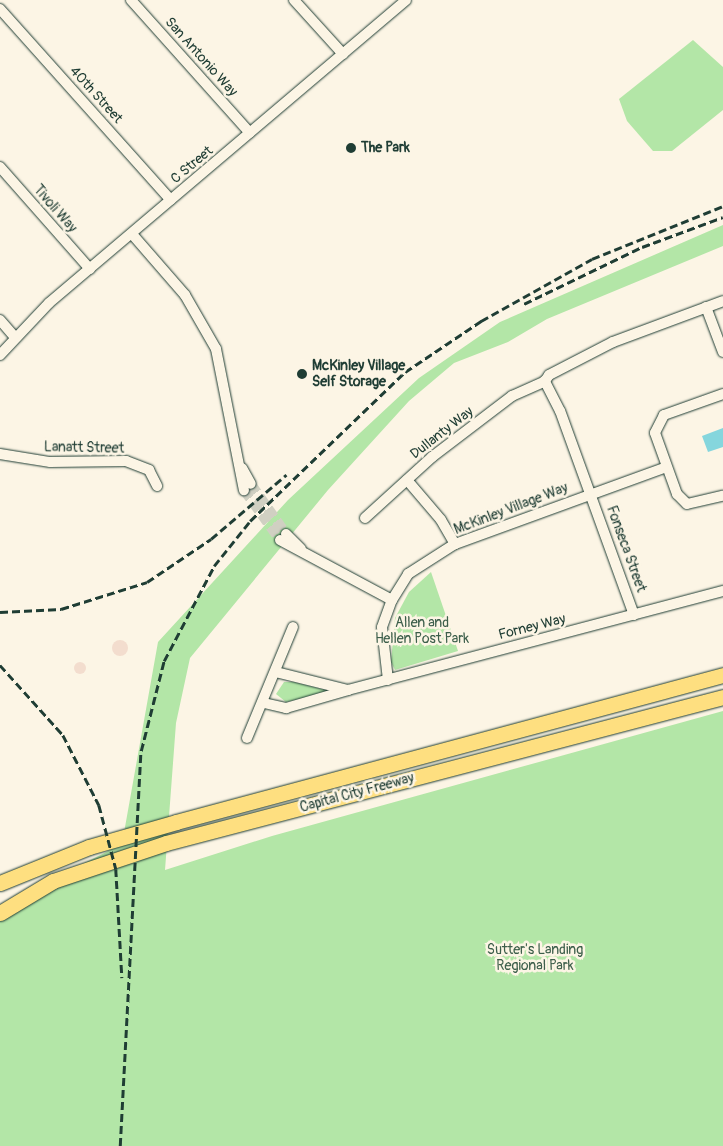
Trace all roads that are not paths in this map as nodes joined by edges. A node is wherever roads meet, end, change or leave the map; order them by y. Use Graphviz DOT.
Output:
graph roads {
  1 [pos="131,0"];
  2 [pos="294,0"];
  3 [pos="406,0"];
  4 [pos="0,10"];
  5 [pos="343,54"];
  6 [pos="250,133"];
  7 [pos="0,168"];
  8 [pos="171,200"];
  9 [pos="132,234"];
  10 [pos="90,269"];
  11 [pos="723,301"];
  12 [pos="706,307"];
  13 [pos="0,320"];
  14 [pos="15,337"];
  15 [pos="723,352"];
  16 [pos="0,356"];
  17 [pos="545,381"];
  18 [pos="723,394"];
  19 [pos="0,454"];
  20 [pos="666,467"];
  21 [pos="407,480"];
  22 [pos="156,486"];
  23 [pos="247,487"];
  24 [pos="591,493"];
  25 [pos="723,496"];
  26 [pos="365,518"];
  27 [pos="283,537"];
  28 [pos="455,544"];
  29 [pos="723,591"];
  30 [pos="392,600"];
  31 [pos="634,615"];
  32 [pos="293,627"];
  33 [pos="276,672"];
  34 [pos="723,675"];
  35 [pos="388,680"];
  36 [pos="348,690"];
  37 [pos="723,697"];
  38 [pos="264,703"];
  39 [pos="247,738"];
  40 [pos="0,883"];
  41 [pos="0,912"];
  1 -- 6 [label="street, San Antonio Way"];
  2 -- 5 [label="street"];
  3 -- 5 [label="street, C Street"];
  4 -- 8 [label="street, 40th Street"];
  5 -- 6 [label="street, C Street"];
  6 -- 8 [label="street, C Street"];
  7 -- 10 [label="street, Tivoli Way"];
  8 -- 9 [label="street, C Street"];
  9 -- 10 [label="street, C Street"];
  9 -- 23 [label="street"];
  10 -- 14 [label="street, C Street"];
  11 -- 12 [label="street, Dullanty Way"];
  12 -- 15 [label="street"];
  12 -- 17 [label="street, Dullanty Way"];
  13 -- 14 [label="street"];
  14 -- 16 [label="street, C Street"];
  17 -- 21 [label="street, Dullanty Way"];
  17 -- 24 [label="street"];
  18 -- 20 [label="street"];
  19 -- 22 [label="street, Lanatt Street"];
  20 -- 24 [label="street, McKinley Village Way"];
  20 -- 25 [label="street"];
  21 -- 26 [label="street, Dullanty Way"];
  21 -- 28 [label="street"];
  24 -- 28 [label="street, McKinley Village Way"];
  24 -- 31 [label="street, Fonseca Street"];
  27 -- 30 [label="street"];
  28 -- 30 [label="street, McKinley Village Way"];
  29 -- 31 [label="street, Forney Way"];
  30 -- 35 [label="street, McKinley Village Way"];
  31 -- 35 [label="street, Forney Way"];
  32 -- 33 [label="street"];
  33 -- 36 [label="street, Forney Way"];
  33 -- 38 [label="street"];
  34 -- 40 [label="highway, Capital City Freeway"];
  35 -- 36 [label="street, Forney Way"];
  36 -- 38 [label="street, Forney Way"];
  37 -- 41 [label="highway, Capital City Freeway"];
  38 -- 39 [label="street"];
}
